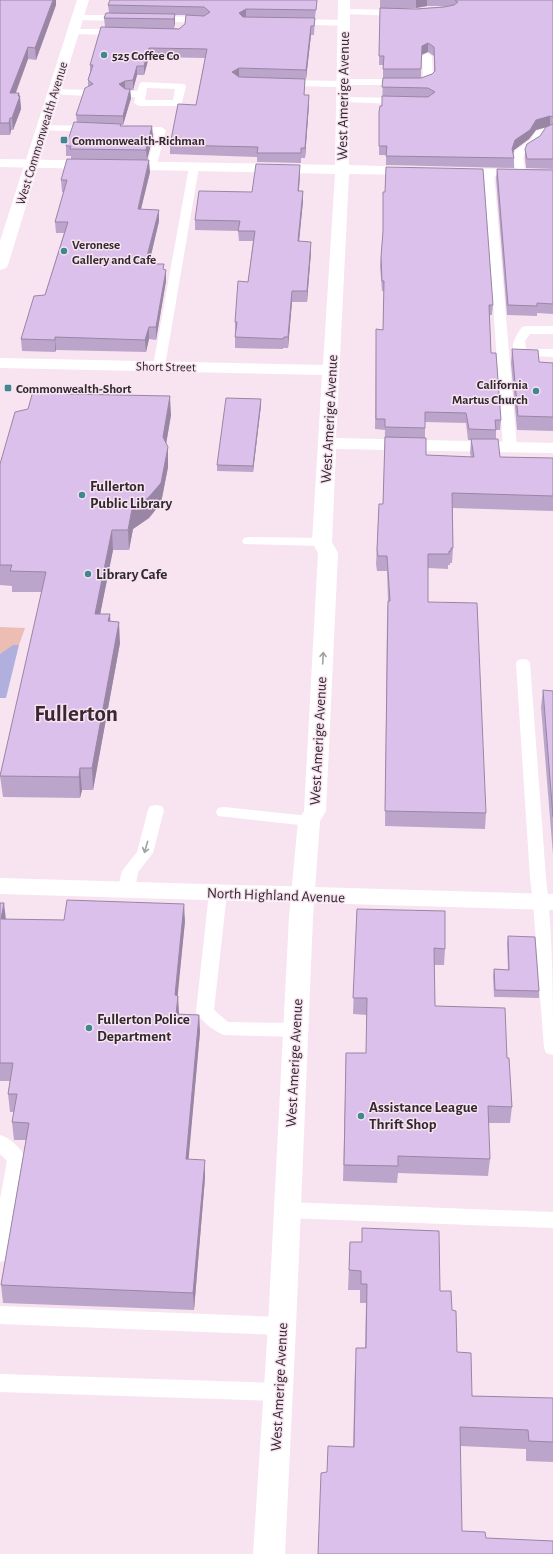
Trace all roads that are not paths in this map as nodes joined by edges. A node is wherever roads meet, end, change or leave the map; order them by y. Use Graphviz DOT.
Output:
graph roads {
  1 [pos="83,0"];
  2 [pos="344,12"];
  3 [pos="408,13"];
  4 [pos="77,18"];
  5 [pos="204,20"];
  6 [pos="284,22"];
  7 [pos="73,32"];
  8 [pos="134,32"];
  9 [pos="427,56"];
  10 [pos="276,83"];
  11 [pos="343,83"];
  12 [pos="54,92"];
  13 [pos="87,93"];
  14 [pos="126,94"];
  15 [pos="141,94"];
  16 [pos="413,102"];
  17 [pos="345,107"];
  18 [pos="42,128"];
  19 [pos="106,129"];
  20 [pos="121,130"];
  21 [pos="550,130"];
  22 [pos="0,163"];
  23 [pos="31,164"];
  24 [pos="152,166"];
  25 [pos="194,167"];
  26 [pos="342,169"];
  27 [pos="427,171"];
  28 [pos="442,172"];
  29 [pos="489,173"];
  30 [pos="521,174"];
  31 [pos="553,174"];
  32 [pos="5,236"];
  33 [pos="0,265"];
  34 [pos="553,330"];
  35 [pos="553,353"];
  36 [pos="0,363"];
  37 [pos="159,366"];
  38 [pos="331,370"];
  39 [pos="328,443"];
  40 [pos="510,448"];
  41 [pos="553,448"];
  42 [pos="249,541"];
  43 [pos="322,542"];
  44 [pos="522,663"];
  45 [pos="156,810"];
  46 [pos="224,812"];
  47 [pos="309,821"];
  48 [pos="0,886"];
  49 [pos="126,890"];
  50 [pos="218,893"];
  51 [pos="302,896"];
  52 [pos="548,902"];
  53 [pos="296,1030"];
  54 [pos="553,1048"];
  55 [pos="0,1142"];
  56 [pos="287,1210"];
  57 [pos="553,1220"];
  58 [pos="0,1254"];
  59 [pos="0,1315"];
  60 [pos="282,1326"];
  61 [pos="0,1383"];
  62 [pos="278,1392"];
  63 [pos="269,1554"];
  1 -- 4 [label="street, West Commonwealth Avenue"];
  2 -- 3 [label="lane"];
  2 -- 6 [label="lane"];
  2 -- 11 [label="street, West Amerige Avenue"];
  4 -- 5 [label="lane"];
  4 -- 7 [label="street, West Commonwealth Avenue"];
  7 -- 8 [label="lane"];
  7 -- 12 [label="street, West Commonwealth Avenue"];
  9 -- 11 [label="lane"];
  10 -- 11 [label="lane"];
  11 -- 17 [label="street, West Amerige Avenue"];
  12 -- 13 [label="lane"];
  12 -- 18 [label="street, West Commonwealth Avenue"];
  14 -- 15 [label="lane"];
  16 -- 17 [label="lane"];
  17 -- 26 [label="street, West Amerige Avenue"];
  18 -- 19 [label="lane"];
  18 -- 23 [label="street, West Commonwealth Avenue"];
  20 -- 24 [label="lane"];
  21 -- 30 [label="lane"];
  22 -- 23 [label="street"];
  23 -- 24 [label="street"];
  23 -- 32 [label="street, West Commonwealth Avenue"];
  24 -- 25 [label="street"];
  25 -- 26 [label="street"];
  25 -- 37 [label="lane"];
  26 -- 27 [label="street"];
  26 -- 38 [label="street, West Amerige Avenue"];
  28 -- 29 [label="street"];
  29 -- 30 [label="street"];
  29 -- 40 [label="lane"];
  30 -- 31 [label="street"];
  32 -- 33 [label="street, West Commonwealth Avenue"];
  34 -- 35 [label="lane"];
  36 -- 37 [label="street, Short Street"];
  37 -- 38 [label="street, Short Street"];
  38 -- 39 [label="street, West Amerige Avenue"];
  39 -- 40 [label="street"];
  39 -- 43 [label="street, West Amerige Avenue"];
  40 -- 41 [label="street"];
  42 -- 43 [label="lane"];
  47 -- 43 [label="street, West Amerige Avenue, one-way"];
  44 -- 52 [label="lane"];
  45 -- 49 [label="lane, one-way"];
  46 -- 47 [label="lane"];
  47 -- 51 [label="street, West Amerige Avenue"];
  48 -- 49 [label="street, North Highland Avenue"];
  49 -- 50 [label="street, North Highland Avenue"];
  50 -- 51 [label="street, North Highland Avenue"];
  50 -- 53 [label="lane"];
  51 -- 52 [label="street, North Highland Avenue"];
  51 -- 53 [label="street, West Amerige Avenue"];
  52 -- 54 [label="lane"];
  53 -- 56 [label="street, West Amerige Avenue"];
  55 -- 58 [label="lane"];
  56 -- 57 [label="lane"];
  56 -- 60 [label="street, West Amerige Avenue"];
  59 -- 60 [label="lane"];
  60 -- 62 [label="street, West Amerige Avenue"];
  61 -- 62 [label="lane"];
  62 -- 63 [label="street, West Amerige Avenue"];
}
